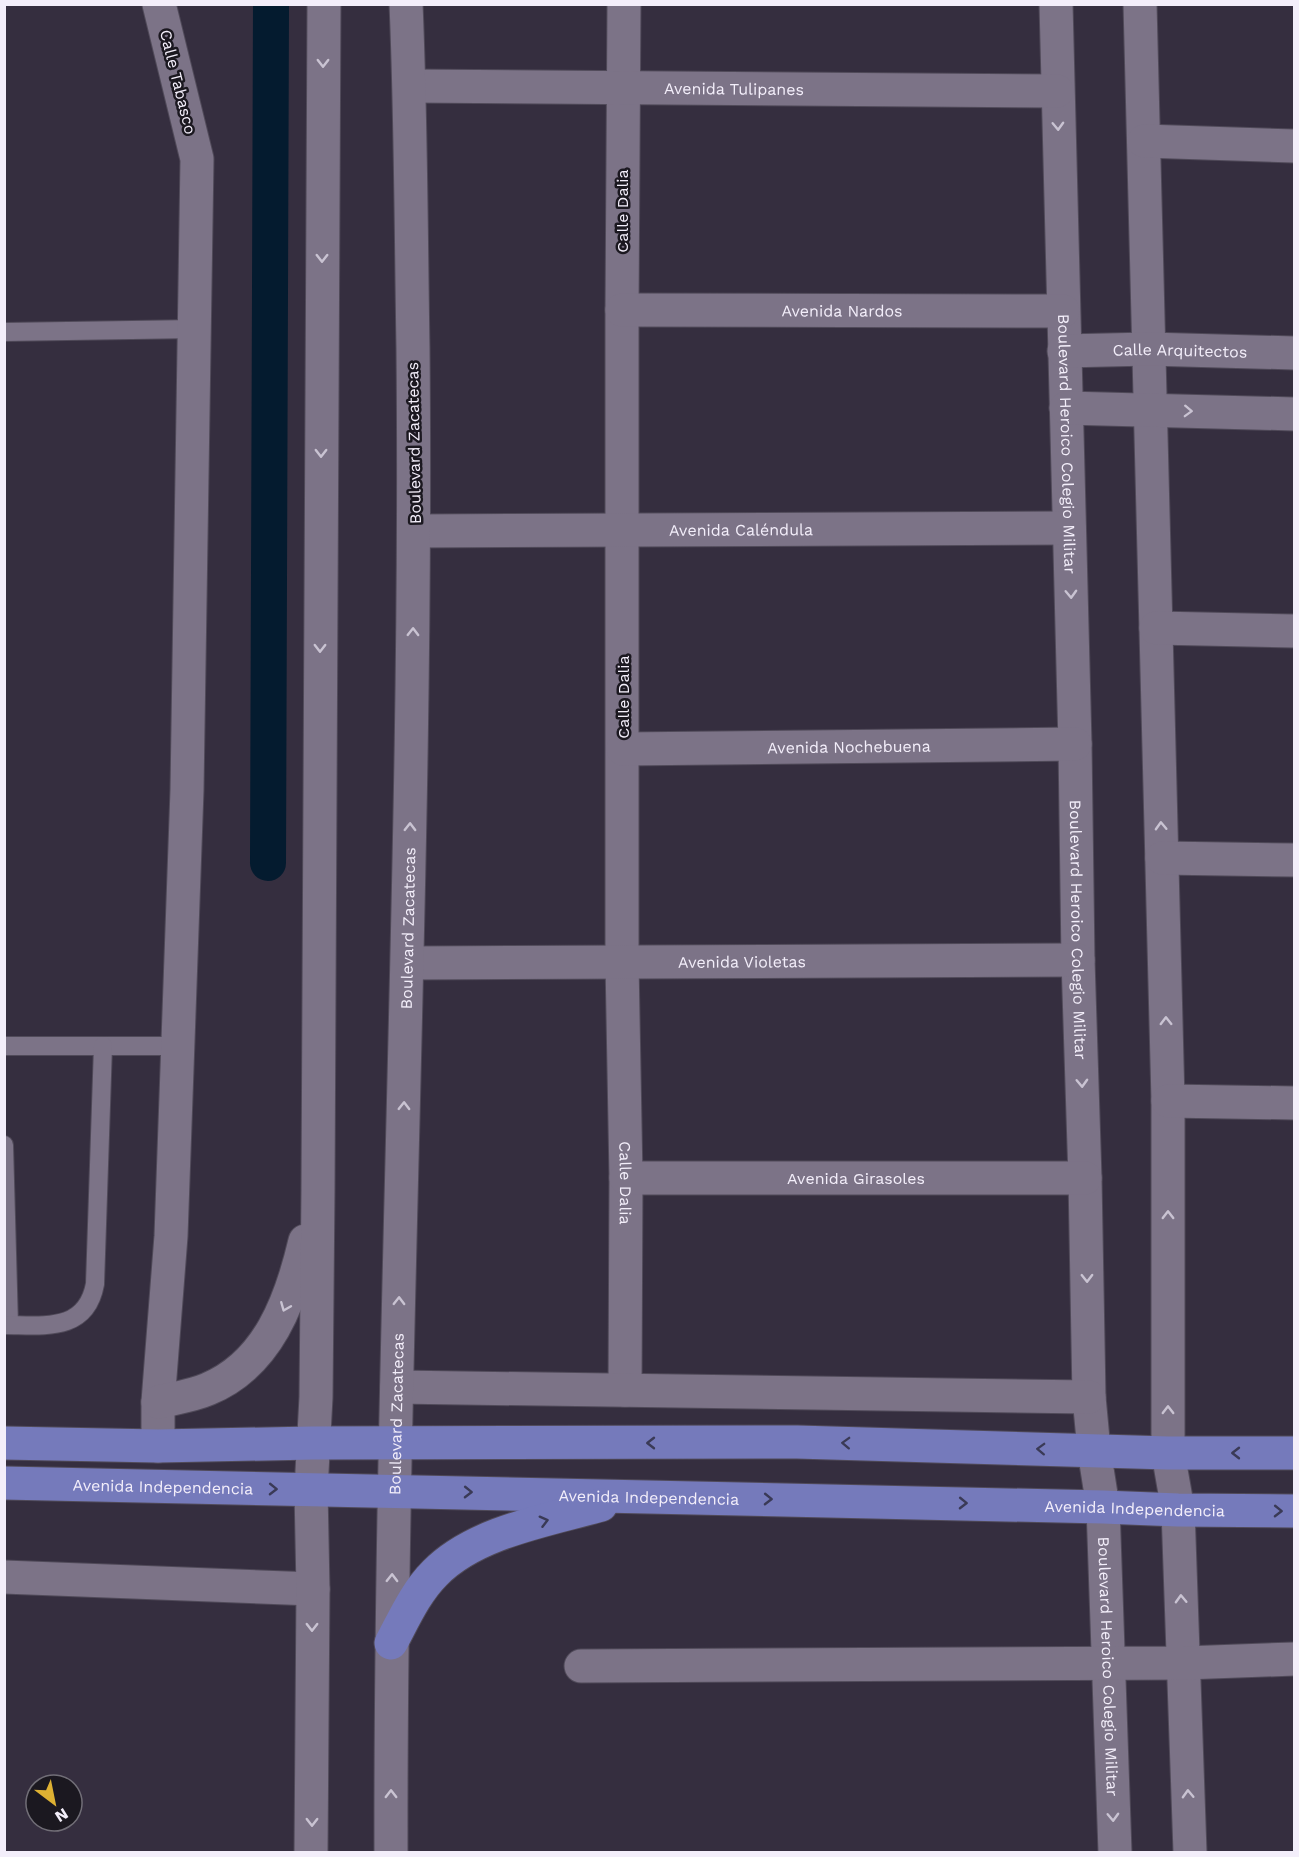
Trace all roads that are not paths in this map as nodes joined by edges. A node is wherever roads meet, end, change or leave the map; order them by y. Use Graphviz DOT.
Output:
graph roads {
  1 [pos="159,4"];
  2 [pos="324,4"];
  3 [pos="406,4"];
  4 [pos="624,4"];
  5 [pos="1056,4"];
  6 [pos="1140,4"];
  7 [pos="410,86"];
  8 [pos="624,88"];
  9 [pos="1057,91"];
  10 [pos="1144,141"];
  11 [pos="1294,146"];
  12 [pos="622,310"];
  13 [pos="1064,311"];
  14 [pos="195,329"];
  15 [pos="4,332"];
  16 [pos="1149,349"];
  17 [pos="1065,351"];
  18 [pos="1294,353"];
  19 [pos="1066,408"];
  20 [pos="1151,410"];
  21 [pos="1294,414"];
  22 [pos="1069,528"];
  23 [pos="623,530"];
  24 [pos="414,531"];
  25 [pos="1156,628"];
  26 [pos="1294,631"];
  27 [pos="1075,744"];
  28 [pos="623,749"];
  29 [pos="1162,858"];
  30 [pos="1294,860"];
  31 [pos="1078,960"];
  32 [pos="622,962"];
  33 [pos="408,963"];
  34 [pos="4,1046"];
  35 [pos="103,1046"];
  36 [pos="178,1047"];
  37 [pos="1168,1101"];
  38 [pos="1294,1103"];
  39 [pos="4,1145"];
  40 [pos="626,1178"];
  41 [pos="1085,1178"];
  42 [pos="318,1190"];
  43 [pos="7,1325"];
  44 [pos="397,1387"];
  45 [pos="625,1390"];
  46 [pos="1089,1397"];
  47 [pos="158,1402"];
  48 [pos="4,1443"];
  49 [pos="312,1443"];
  50 [pos="396,1443"];
  51 [pos="158,1446"];
  52 [pos="1094,1450"];
  53 [pos="1294,1453"];
  54 [pos="1168,1454"];
  55 [pos="4,1483"];
  56 [pos="311,1490"];
  57 [pos="394,1491"];
  58 [pos="636,1496"];
  59 [pos="1103,1507"];
  60 [pos="1178,1510"];
  61 [pos="1294,1511"];
  62 [pos="4,1577"];
  63 [pos="313,1589"];
  64 [pos="391,1643"];
  65 [pos="1294,1659"];
  66 [pos="1108,1663"];
  67 [pos="1184,1663"];
  68 [pos="581,1666"];
  69 [pos="311,1852"];
  70 [pos="391,1852"];
  71 [pos="1115,1852"];
  72 [pos="1190,1852"];
  1 -- 14 [label="street, Calle Tabasco"];
  2 -- 42 [label="street, one-way"];
  3 -- 7 [label="street, Boulevard Zacatecas"];
  4 -- 8 [label="street, Calle Dalia"];
  5 -- 9 [label="street, Boulevard Heroico Colegio Militar"];
  6 -- 10 [label="street"];
  7 -- 8 [label="street, Avenida Tulipanes"];
  7 -- 24 [label="street, Boulevard Zacatecas"];
  8 -- 9 [label="street, Avenida Tulipanes"];
  8 -- 12 [label="street, Calle Dalia"];
  9 -- 13 [label="street, Boulevard Heroico Colegio Militar, one-way"];
  10 -- 11 [label="street"];
  10 -- 16 [label="street"];
  12 -- 13 [label="street, Avenida Nardos"];
  12 -- 23 [label="street, Calle Dalia"];
  13 -- 17 [label="street, Boulevard Heroico Colegio Militar"];
  14 -- 15 [label="lane"];
  14 -- 36 [label="street, Calle Tabasco"];
  16 -- 17 [label="street, Calle Arquitectos"];
  16 -- 18 [label="street, Calle Arquitectos"];
  16 -- 20 [label="street"];
  17 -- 19 [label="street, Boulevard Heroico Colegio Militar"];
  19 -- 20 [label="street"];
  19 -- 22 [label="street, Boulevard Heroico Colegio Militar"];
  20 -- 21 [label="street, one-way"];
  20 -- 25 [label="street"];
  22 -- 23 [label="street, Avenida Caléndula"];
  22 -- 27 [label="street, Boulevard Heroico Colegio Militar, one-way"];
  23 -- 24 [label="street, Avenida Caléndula"];
  23 -- 28 [label="street, Calle Dalia"];
  33 -- 24 [label="street, Boulevard Zacatecas, one-way"];
  25 -- 26 [label="street"];
  29 -- 25 [label="street, one-way"];
  27 -- 28 [label="street, Avenida Nochebuena"];
  27 -- 31 [label="street, Boulevard Heroico Colegio Militar"];
  28 -- 32 [label="street, Calle Dalia"];
  29 -- 30 [label="street"];
  37 -- 29 [label="street, one-way"];
  31 -- 32 [label="street, Avenida Violetas"];
  31 -- 41 [label="street, Boulevard Heroico Colegio Militar, one-way"];
  32 -- 33 [label="street, Avenida Violetas"];
  32 -- 40 [label="street, Calle Dalia"];
  44 -- 33 [label="street, Boulevard Zacatecas, one-way"];
  34 -- 35 [label="lane"];
  35 -- 36 [label="lane"];
  35 -- 43 [label="lane"];
  36 -- 47 [label="street, Calle Tabasco"];
  37 -- 38 [label="street"];
  54 -- 37 [label="street, one-way"];
  39 -- 43 [label="lane"];
  40 -- 41 [label="street, Avenida Girasoles"];
  40 -- 45 [label="street, Calle Dalia"];
  41 -- 46 [label="street, Boulevard Heroico Colegio Militar, one-way"];
  42 -- 47 [label="street, one-way"];
  42 -- 49 [label="street"];
  44 -- 45 [label="street"];
  44 -- 50 [label="street, Boulevard Zacatecas"];
  45 -- 46 [label="street"];
  46 -- 52 [label="street, Boulevard Heroico Colegio Militar"];
  47 -- 51 [label="street, Calle Tabasco"];
  48 -- 51 [label="main road"];
  49 -- 50 [label="main road"];
  49 -- 51 [label="main road"];
  49 -- 56 [label="street"];
  52 -- 50 [label="main road, one-way"];
  50 -- 57 [label="street, Boulevard Zacatecas"];
  52 -- 54 [label="main road"];
  52 -- 59 [label="street, Boulevard Heroico Colegio Militar"];
  53 -- 54 [label="main road, one-way"];
  54 -- 60 [label="street"];
  55 -- 56 [label="main road, Avenida Independencia, one-way"];
  56 -- 57 [label="main road, Avenida Independencia"];
  56 -- 63 [label="street"];
  57 -- 58 [label="main road, Avenida Independencia, one-way"];
  64 -- 57 [label="street, Boulevard Zacatecas, one-way"];
  58 -- 59 [label="main road, Avenida Independencia, one-way"];
  64 -- 58 [label="main road, one-way"];
  59 -- 60 [label="main road, Avenida Independencia"];
  59 -- 66 [label="street, Boulevard Heroico Colegio Militar"];
  60 -- 61 [label="main road, Avenida Independencia, one-way"];
  67 -- 60 [label="street, one-way"];
  62 -- 63 [label="street"];
  63 -- 69 [label="street, one-way"];
  70 -- 64 [label="street, Boulevard Zacatecas, one-way"];
  65 -- 67 [label="street"];
  66 -- 67 [label="street"];
  66 -- 68 [label="street"];
  66 -- 71 [label="street, Boulevard Heroico Colegio Militar, one-way"];
  72 -- 67 [label="street, one-way"];
}
